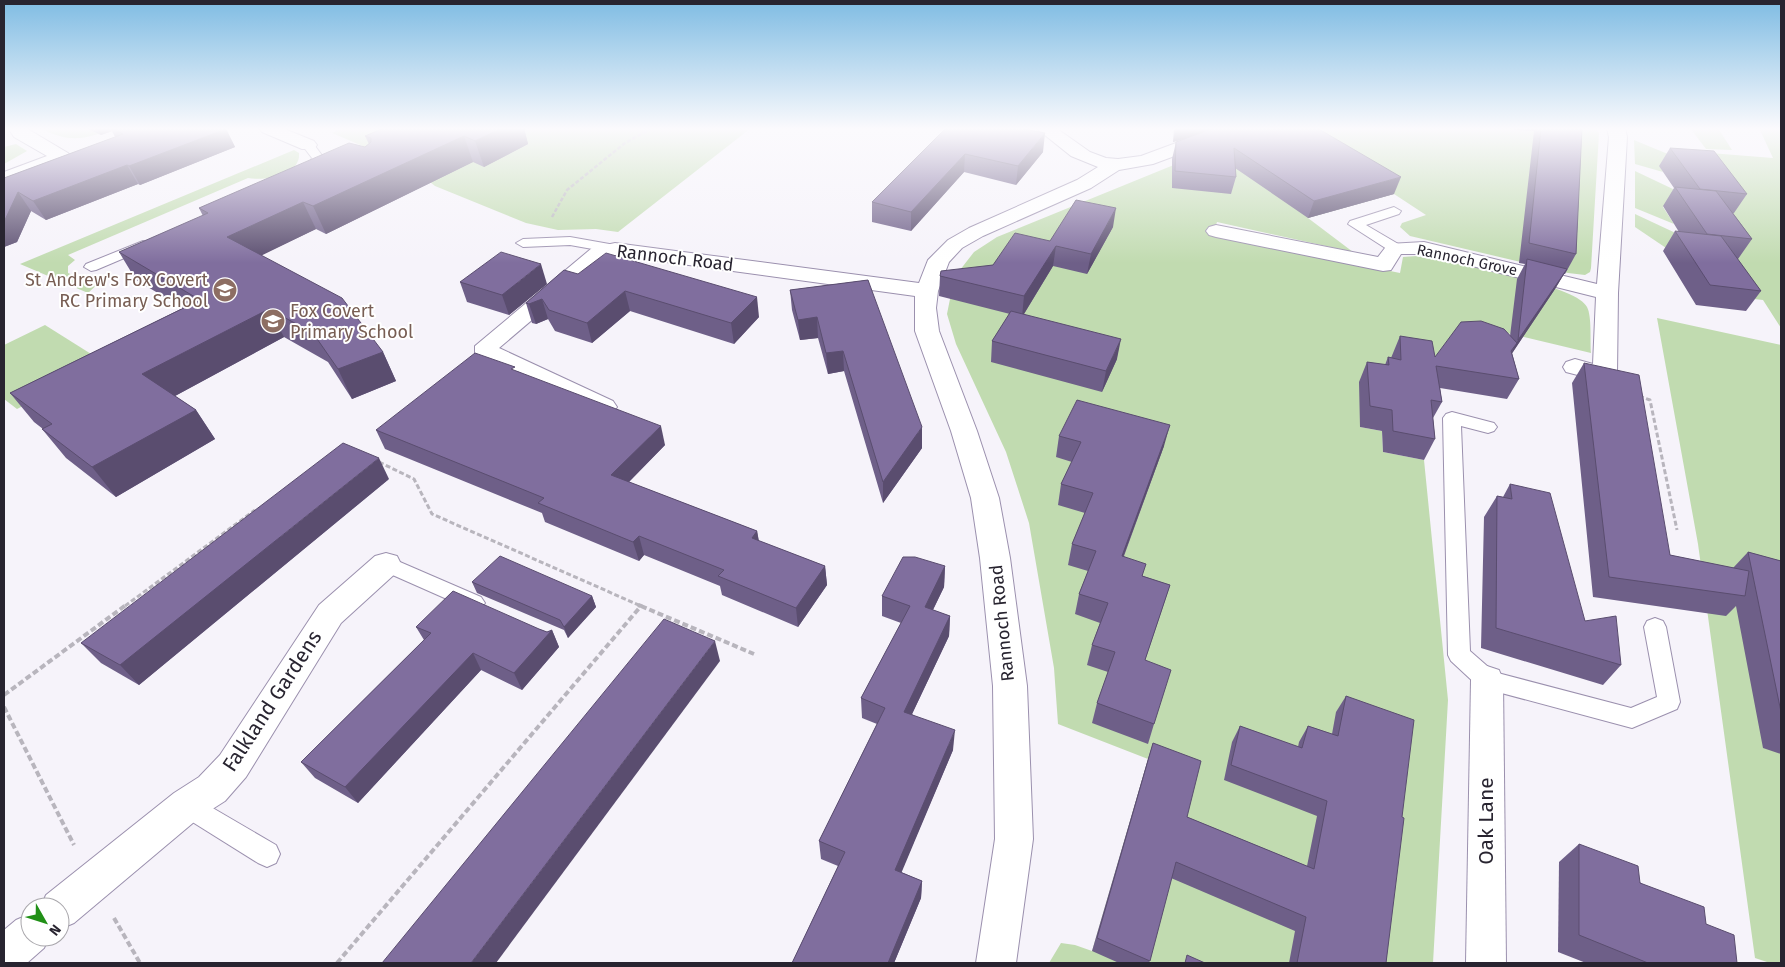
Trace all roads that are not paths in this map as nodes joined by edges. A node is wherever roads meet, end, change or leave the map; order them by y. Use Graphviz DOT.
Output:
graph roads {
  1 [pos="17,173"];
  2 [pos="304,173"];
  3 [pos="1101,173"];
  4 [pos="1615,173"];
  5 [pos="4,178"];
  6 [pos="292,180"];
  7 [pos="1394,211"];
  8 [pos="1216,231"];
  9 [pos="153,240"];
  10 [pos="523,243"];
  11 [pos="1395,248"];
  12 [pos="615,249"];
  13 [pos="91,267"];
  14 [pos="927,291"];
  15 [pos="1607,293"];
  16 [pos="1575,368"];
  17 [pos="618,414"];
  18 [pos="1488,427"];
  19 [pos="386,564"];
  20 [pos="493,611"];
  21 [pos="1655,627"];
  22 [pos="1487,680"];
  23 [pos="187,805"];
  24 [pos="267,854"];
  25 [pos="70,901"];
  26 [pos="20,942"];
  27 [pos="4,956"];
  28 [pos="996,963"];
  29 [pos="1486,963"];
  1 -- 5 [label="street"];
  2 -- 6 [label="lane"];
  3 -- 14 [label="street, Rannoch Road"];
  4 -- 15 [label="street"];
  7 -- 11 [label="lane"];
  8 -- 11 [label="street, Rannoch Grove"];
  9 -- 13 [label="lane"];
  10 -- 12 [label="lane"];
  11 -- 15 [label="street, Rannoch Grove"];
  12 -- 14 [label="street, Rannoch Road"];
  12 -- 17 [label="street, Rannoch Road"];
  14 -- 28 [label="street, Rannoch Road"];
  15 -- 16 [label="street"];
  18 -- 22 [label="lane"];
  19 -- 20 [label="lane"];
  19 -- 23 [label="street, Falkland Gardens"];
  21 -- 22 [label="lane"];
  22 -- 29 [label="street, Oak Lane"];
  23 -- 24 [label="lane"];
  23 -- 25 [label="street, Falkland Gardens"];
  26 -- 27 [label="street"];
}
